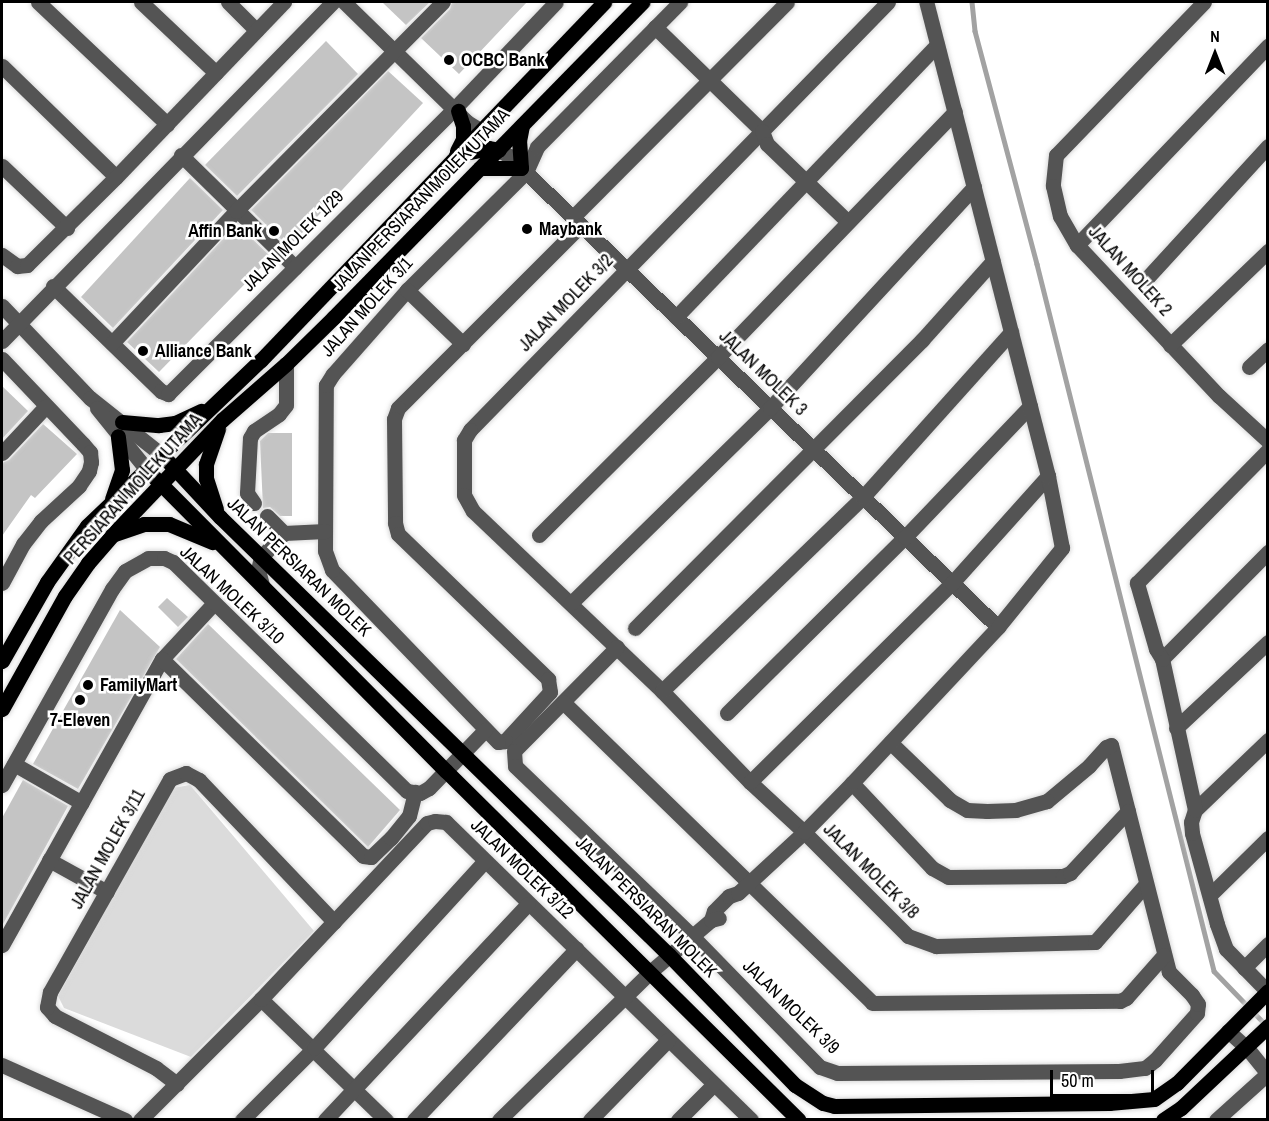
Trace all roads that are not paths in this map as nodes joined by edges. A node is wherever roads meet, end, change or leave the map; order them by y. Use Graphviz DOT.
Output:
graph roads {
  1 [pos="38,2"];
  2 [pos="141,2"];
  3 [pos="228,2"];
  4 [pos="284,2"];
  5 [pos="333,2"];
  6 [pos="344,2"];
  7 [pos="443,2"];
  8 [pos="556,2"];
  9 [pos="604,2"];
  10 [pos="643,2"];
  11 [pos="680,2"];
  12 [pos="787,2"];
  13 [pos="888,2"];
  14 [pos="926,2"];
  15 [pos="1203,2"];
  16 [pos="655,27"];
  17 [pos="256,30"];
  18 [pos="938,45"];
  19 [pos="1268,46"];
  20 [pos="394,49"];
  21 [pos="2,66"];
  22 [pos="216,73"];
  23 [pos="708,80"];
  24 [pos="457,110"];
  25 [pos="498,111"];
  26 [pos="955,112"];
  27 [pos="167,124"];
  28 [pos="522,125"];
  29 [pos="480,130"];
  30 [pos="762,132"];
  31 [pos="1268,146"];
  32 [pos="499,150"];
  33 [pos="181,155"];
  34 [pos="456,155"];
  35 [pos="2,166"];
  36 [pos="480,168"];
  37 [pos="524,170"];
  38 [pos="116,177"];
  39 [pos="805,182"];
  40 [pos="974,187"];
  41 [pos="236,211"];
  42 [pos="577,221"];
  43 [pos="848,222"];
  44 [pos="67,228"];
  45 [pos="1077,245"];
  46 [pos="1268,251"];
  47 [pos="2,255"];
  48 [pos="993,261"];
  49 [pos="295,267"];
  50 [pos="627,269"];
  51 [pos="1147,278"];
  52 [pos="53,285"];
  53 [pos="407,290"];
  54 [pos="2,306"];
  55 [pos="676,317"];
  56 [pos="19,322"];
  57 [pos="1011,332"];
  58 [pos="2,340"];
  59 [pos="112,344"];
  60 [pos="463,344"];
  61 [pos="1170,345"];
  62 [pos="1268,349"];
  63 [pos="718,357"];
  64 [pos="2,359"];
  65 [pos="286,364"];
  66 [pos="1249,367"];
  67 [pos="214,404"];
  68 [pos="46,405"];
  69 [pos="1030,406"];
  70 [pos="770,408"];
  71 [pos="222,420"];
  72 [pos="120,429"];
  73 [pos="1268,441"];
  74 [pos="814,450"];
  75 [pos="1268,450"];
  76 [pos="2,453"];
  77 [pos="162,455"];
  78 [pos="147,470"];
  79 [pos="176,470"];
  80 [pos="1048,476"];
  81 [pos="162,484"];
  82 [pos="863,497"];
  83 [pos="254,502"];
  84 [pos="110,505"];
  85 [pos="267,516"];
  86 [pos="220,517"];
  87 [pos="325,531"];
  88 [pos="284,533"];
  89 [pos="112,535"];
  90 [pos="539,535"];
  91 [pos="905,537"];
  92 [pos="228,550"];
  93 [pos="1268,552"];
  94 [pos="261,557"];
  95 [pos="2,583"];
  96 [pos="952,583"];
  97 [pos="262,585"];
  98 [pos="214,603"];
  99 [pos="572,603"];
  100 [pos="998,627"];
  101 [pos="635,628"];
  102 [pos="1268,642"];
  103 [pos="617,647"];
  104 [pos="162,659"];
  105 [pos="1162,659"];
  106 [pos="2,661"];
  107 [pos="662,692"];
  108 [pos="563,702"];
  109 [pos="2,709"];
  110 [pos="727,713"];
  111 [pos="1176,728"];
  112 [pos="485,730"];
  113 [pos="1268,740"];
  114 [pos="890,742"];
  115 [pos="463,754"];
  116 [pos="14,764"];
  117 [pos="446,771"];
  118 [pos="750,782"];
  119 [pos="852,783"];
  120 [pos="2,785"];
  121 [pos="415,792"];
  122 [pos="82,803"];
  123 [pos="1195,810"];
  124 [pos="1128,811"];
  125 [pos="804,832"];
  126 [pos="1268,838"];
  127 [pos="49,860"];
  128 [pos="485,861"];
  129 [pos="1146,885"];
  130 [pos="743,888"];
  131 [pos="107,892"];
  132 [pos="1211,894"];
  133 [pos="528,904"];
  134 [pos="334,922"];
  135 [pos="692,936"];
  136 [pos="1268,944"];
  137 [pos="2,945"];
  138 [pos="576,949"];
  139 [pos="669,955"];
  140 [pos="1164,955"];
  141 [pos="1244,968"];
  142 [pos="650,972"];
  143 [pos="1266,993"];
  144 [pos="623,996"];
  145 [pos="261,999"];
  146 [pos="1233,1027"];
  147 [pos="1257,1037"];
  148 [pos="668,1040"];
  149 [pos="314,1048"];
  150 [pos="2,1065"];
  151 [pos="1267,1074"];
  152 [pos="177,1084"];
  153 [pos="714,1084"];
  154 [pos="355,1088"];
  155 [pos="125,1119"];
  156 [pos="140,1119"];
  157 [pos="242,1119"];
  158 [pos="325,1119"];
  159 [pos="386,1119"];
  160 [pos="414,1119"];
  161 [pos="499,1119"];
  162 [pos="590,1119"];
  163 [pos="678,1119"];
  164 [pos="751,1119"];
  165 [pos="800,1119"];
  166 [pos="1163,1119"];
  167 [pos="1216,1119"];
  1 -- 27 [label="street"];
  2 -- 22 [label="street"];
  3 -- 17 [label="street"];
  4 -- 17 [label="street"];
  5 -- 33 [label="street"];
  6 -- 20 [label="street"];
  7 -- 20 [label="street"];
  8 -- 24 [label="street, JALAN MOLEK 1/29"];
  9 -- 25 [label="main road, JALAN PERSIARAN MOLEK UTAMA"];
  10 -- 28 [label="main road, JALAN PERSIARAN MOLEK UTAMA"];
  11 -- 16 [label="street, JALAN MOLEK 3/1"];
  12 -- 23 [label="street"];
  13 -- 30 [label="street, JALAN MOLEK 3/2"];
  14 -- 18 [label="street"];
  15 -- 45 [label="street, JALAN MOLEK 2"];
  16 -- 23 [label="street"];
  16 -- 37 [label="street, JALAN MOLEK 3/1"];
  17 -- 22 [label="street"];
  18 -- 26 [label="street"];
  18 -- 39 [label="street"];
  19 -- 45 [label="street"];
  20 -- 24 [label="street"];
  20 -- 41 [label="street"];
  21 -- 38 [label="street"];
  22 -- 27 [label="street"];
  23 -- 30 [label="street"];
  23 -- 42 [label="street"];
  24 -- 25 [label="main road"];
  24 -- 29 [label="street"];
  24 -- 34 [label="main road"];
  24 -- 49 [label="street, JALAN MOLEK 1/29"];
  25 -- 29 [label="main road, JALAN PERSIARAN MOLEK UTAMA"];
  26 -- 40 [label="street"];
  26 -- 43 [label="street"];
  27 -- 38 [label="street"];
  28 -- 29 [label="main road"];
  28 -- 32 [label="main road, JALAN PERSIARAN MOLEK UTAMA"];
  28 -- 37 [label="main road"];
  29 -- 34 [label="main road, JALAN PERSIARAN MOLEK UTAMA"];
  30 -- 39 [label="street"];
  30 -- 50 [label="street, JALAN MOLEK 3/2"];
  31 -- 51 [label="street"];
  32 -- 34 [label="main road"];
  32 -- 36 [label="main road, JALAN PERSIARAN MOLEK UTAMA"];
  32 -- 37 [label="street, JALAN MOLEK 3"];
  33 -- 41 [label="street"];
  33 -- 52 [label="street"];
  34 -- 67 [label="main road, JALAN PERSIARAN MOLEK UTAMA"];
  35 -- 44 [label="street"];
  36 -- 37 [label="main road"];
  36 -- 65 [label="main road, JALAN PERSIARAN MOLEK UTAMA"];
  37 -- 42 [label="street, JALAN MOLEK 3"];
  37 -- 53 [label="street, JALAN MOLEK 3/1"];
  38 -- 44 [label="street"];
  39 -- 43 [label="street"];
  39 -- 55 [label="street"];
  40 -- 48 [label="street"];
  40 -- 70 [label="street"];
  41 -- 49 [label="street"];
  41 -- 59 [label="street"];
  42 -- 50 [label="street, JALAN MOLEK 3"];
  42 -- 60 [label="street"];
  43 -- 63 [label="street"];
  44 -- 47 [label="street"];
  45 -- 61 [label="street, JALAN MOLEK 2"];
  46 -- 61 [label="street"];
  48 -- 57 [label="street"];
  48 -- 74 [label="street"];
  49 -- 59 [label="street, JALAN MOLEK 1/29"];
  50 -- 55 [label="street, JALAN MOLEK 3"];
  50 -- 99 [label="street, JALAN MOLEK 3/2"];
  52 -- 56 [label="street"];
  52 -- 59 [label="street, JALAN MOLEK 1/29"];
  53 -- 60 [label="street"];
  53 -- 87 [label="street, JALAN MOLEK 3/1"];
  54 -- 56 [label="street, JALAN PERSIARAN MOLEK"];
  55 -- 63 [label="street, JALAN MOLEK 3"];
  56 -- 58 [label="street"];
  56 -- 72 [label="street, JALAN PERSIARAN MOLEK"];
  57 -- 69 [label="street"];
  57 -- 82 [label="street"];
  60 -- 112 [label="street, JALAN MOLEK 3/1"];
  61 -- 73 [label="street, JALAN MOLEK 2"];
  62 -- 66 [label="street"];
  63 -- 70 [label="street, JALAN MOLEK 3"];
  63 -- 90 [label="street"];
  64 -- 68 [label="street"];
  65 -- 71 [label="main road, JALAN PERSIARAN MOLEK UTAMA"];
  65 -- 83 [label="street"];
  67 -- 72 [label="main road"];
  67 -- 77 [label="main road, PERSIARAN MOLEK UTAMA"];
  68 -- 76 [label="street"];
  68 -- 95 [label="street"];
  69 -- 80 [label="street"];
  69 -- 91 [label="street"];
  70 -- 74 [label="street, JALAN MOLEK 3"];
  70 -- 99 [label="street"];
  71 -- 79 [label="main road, PERSIARAN MOLEK UTAMA"];
  71 -- 86 [label="main road"];
  72 -- 77 [label="street, JALAN PERSIARAN MOLEK"];
  72 -- 78 [label="street, JALAN PERSIARAN MOLEK"];
  72 -- 84 [label="main road"];
  74 -- 82 [label="street, JALAN MOLEK 3"];
  74 -- 101 [label="street"];
  75 -- 105 [label="street"];
  77 -- 78 [label="main road, PERSIARAN MOLEK UTAMA"];
  77 -- 79 [label="main road, JALAN PERSIARAN MOLEK"];
  78 -- 81 [label="main road, JALAN PERSIARAN MOLEK"];
  78 -- 84 [label="main road, PERSIARAN MOLEK UTAMA"];
  79 -- 81 [label="main road, PERSIARAN MOLEK UTAMA"];
  79 -- 86 [label="main road, JALAN PERSIARAN MOLEK"];
  80 -- 96 [label="street"];
  80 -- 100 [label="street"];
  81 -- 89 [label="main road, PERSIARAN MOLEK UTAMA"];
  81 -- 92 [label="main road, JALAN PERSIARAN MOLEK"];
  82 -- 91 [label="street, JALAN MOLEK 3"];
  82 -- 107 [label="street"];
  84 -- 106 [label="main road"];
  85 -- 88 [label="street"];
  86 -- 94 [label="main road, JALAN PERSIARAN MOLEK"];
  87 -- 88 [label="street"];
  87 -- 112 [label="street, JALAN MOLEK 3/1"];
  88 -- 94 [label="street"];
  89 -- 92 [label="main road"];
  89 -- 109 [label="main road, PERSIARAN MOLEK UTAMA"];
  91 -- 96 [label="street, JALAN MOLEK 3"];
  91 -- 110 [label="street"];
  92 -- 97 [label="main road, JALAN PERSIARAN MOLEK"];
  93 -- 105 [label="street"];
  94 -- 97 [label="street"];
  94 -- 115 [label="main road, JALAN PERSIARAN MOLEK"];
  96 -- 100 [label="street, JALAN MOLEK 3"];
  96 -- 118 [label="street"];
  97 -- 117 [label="main road, JALAN PERSIARAN MOLEK"];
  98 -- 104 [label="street"];
  98 -- 116 [label="street, JALAN MOLEK 3/10"];
  98 -- 121 [label="street, JALAN MOLEK 3/10"];
  99 -- 103 [label="street, JALAN MOLEK 3/2"];
  100 -- 114 [label="street"];
  102 -- 111 [label="street"];
  103 -- 107 [label="street, JALAN MOLEK 3/8"];
  103 -- 108 [label="street"];
  104 -- 121 [label="street"];
  104 -- 122 [label="street"];
  105 -- 111 [label="street"];
  107 -- 118 [label="street, JALAN MOLEK 3/8"];
  108 -- 130 [label="street"];
  108 -- 135 [label="street, JALAN MOLEK 3/9"];
  111 -- 123 [label="street"];
  112 -- 115 [label="street"];
  113 -- 123 [label="street"];
  114 -- 119 [label="street"];
  114 -- 124 [label="street"];
  115 -- 117 [label="street"];
  115 -- 139 [label="main road, JALAN PERSIARAN MOLEK"];
  116 -- 120 [label="street, JALAN MOLEK 3/10"];
  116 -- 122 [label="street"];
  117 -- 121 [label="street"];
  117 -- 142 [label="main road, JALAN PERSIARAN MOLEK"];
  118 -- 125 [label="street, JALAN MOLEK 3/8"];
  119 -- 124 [label="street"];
  119 -- 125 [label="street"];
  122 -- 127 [label="street"];
  123 -- 132 [label="street"];
  124 -- 129 [label="street"];
  125 -- 129 [label="street, JALAN MOLEK 3/8"];
  125 -- 130 [label="street"];
  126 -- 132 [label="street"];
  127 -- 131 [label="street"];
  127 -- 137 [label="street"];
  128 -- 133 [label="street, JALAN MOLEK 3/12"];
  128 -- 134 [label="street, JALAN MOLEK 3/12"];
  128 -- 149 [label="street"];
  129 -- 140 [label="street"];
  130 -- 135 [label="street"];
  130 -- 140 [label="street"];
  131 -- 134 [label="street, JALAN MOLEK 3/11"];
  131 -- 152 [label="street, JALAN MOLEK 3/11"];
  132 -- 141 [label="street"];
  133 -- 138 [label="street, JALAN MOLEK 3/12"];
  133 -- 154 [label="street"];
  134 -- 145 [label="street, JALAN MOLEK 3/12"];
  135 -- 139 [label="street"];
  135 -- 140 [label="street, JALAN MOLEK 3/9"];
  136 -- 141 [label="street"];
  138 -- 144 [label="street, JALAN MOLEK 3/12"];
  138 -- 160 [label="street"];
  139 -- 142 [label="street"];
  139 -- 146 [label="main road, JALAN PERSIARAN MOLEK"];
  141 -- 143 [label="street"];
  142 -- 144 [label="street"];
  142 -- 165 [label="main road, JALAN PERSIARAN MOLEK"];
  143 -- 146 [label="main road, JALAN PERSIARAN MOLEK"];
  144 -- 148 [label="street, JALAN MOLEK 3/12"];
  144 -- 161 [label="street"];
  145 -- 149 [label="street"];
  145 -- 152 [label="street, JALAN MOLEK 3/12"];
  146 -- 147 [label="street"];
  147 -- 151 [label="street"];
  147 -- 166 [label="main road"];
  148 -- 153 [label="street, JALAN MOLEK 3/12"];
  148 -- 162 [label="street"];
  149 -- 154 [label="street"];
  149 -- 157 [label="street"];
  150 -- 155 [label="street"];
  151 -- 167 [label="street"];
  152 -- 156 [label="street, JALAN MOLEK 3/12"];
  153 -- 163 [label="street"];
  153 -- 164 [label="street, JALAN MOLEK 3/12"];
  154 -- 158 [label="street"];
  154 -- 159 [label="street"];
}
